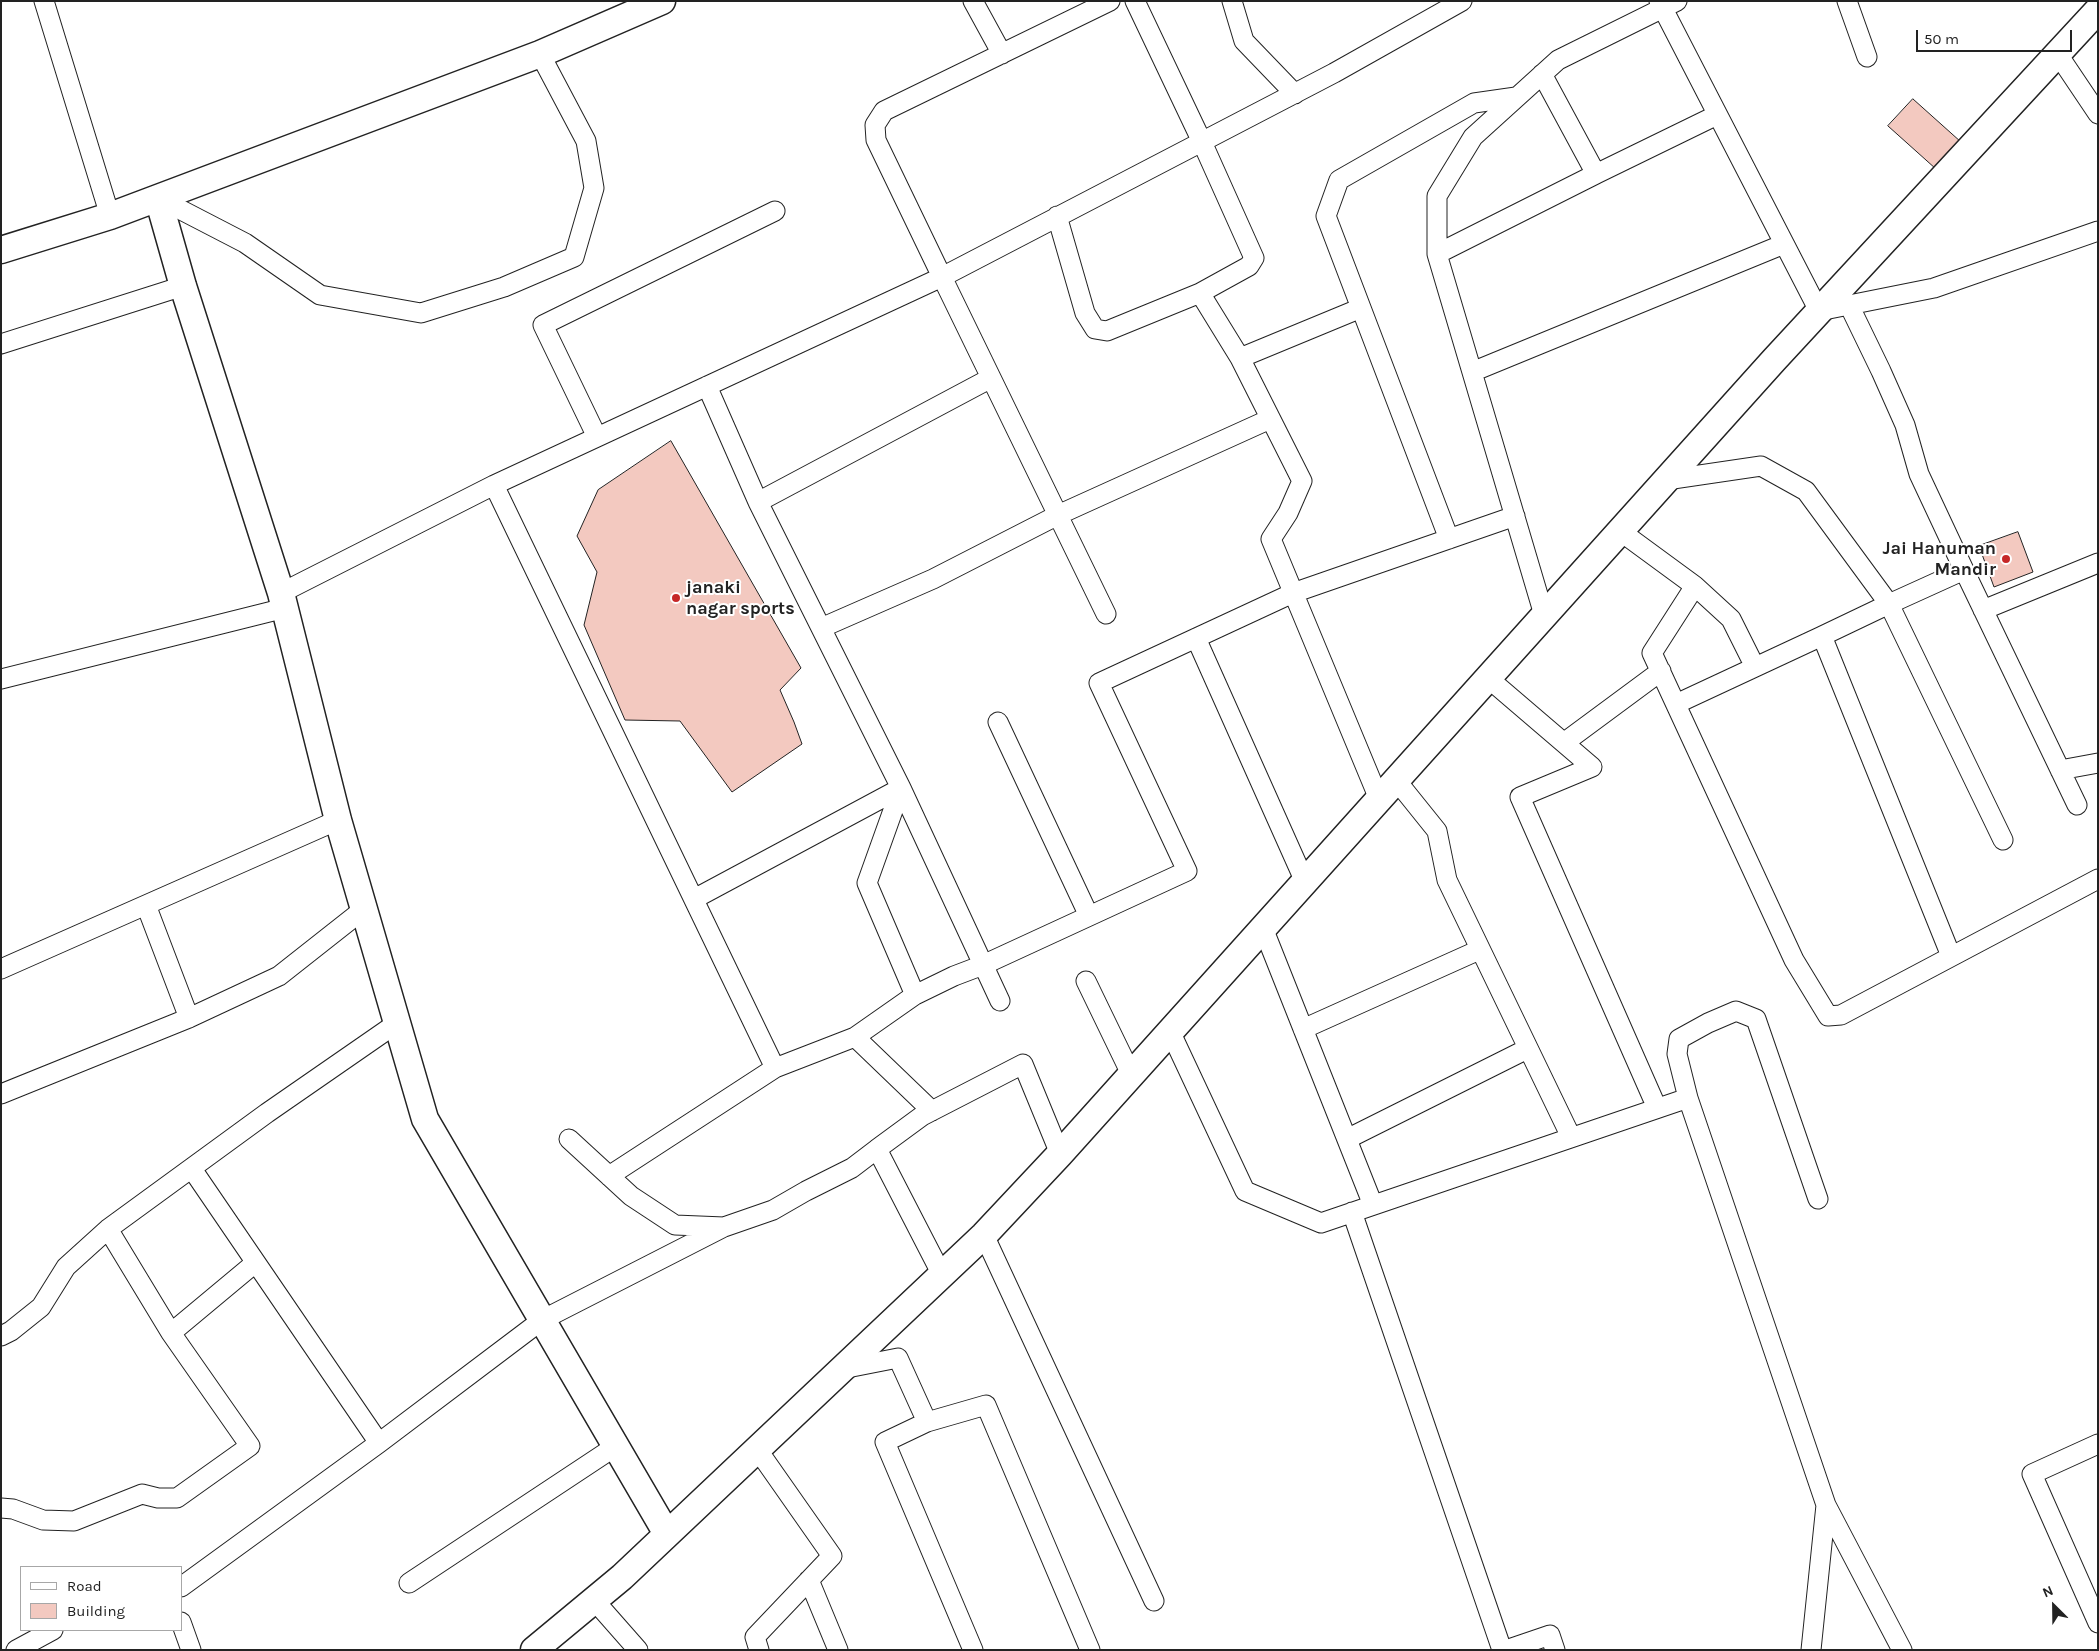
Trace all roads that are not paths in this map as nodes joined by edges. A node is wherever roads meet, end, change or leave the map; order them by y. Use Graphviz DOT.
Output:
graph roads {
  1 [pos="44,1"];
  2 [pos="662,1"];
  3 [pos="973,1"];
  4 [pos="1110,1"];
  5 [pos="1135,1"];
  6 [pos="1232,1"];
  7 [pos="1462,1"];
  8 [pos="1847,1"];
  9 [pos="1666,4"];
  10 [pos="2098,10"];
  11 [pos="2057,53"];
  12 [pos="540,54"];
  13 [pos="1002,54"];
  14 [pos="1866,57"];
  15 [pos="1542,74"];
  16 [pos="1294,94"];
  17 [pos="1516,97"];
  18 [pos="2098,114"];
  19 [pos="1718,115"];
  20 [pos="1202,142"];
  21 [pos="1596,174"];
  22 [pos="158,198"];
  23 [pos="775,211"];
  24 [pos="110,216"];
  25 [pos="1057,216"];
  26 [pos="2098,231"];
  27 [pos="1784,244"];
  28 [pos="1,250"];
  29 [pos="1437,254"];
  30 [pos="942,277"];
  31 [pos="184,286"];
  32 [pos="1200,293"];
  33 [pos="1849,305"];
  34 [pos="1361,308"];
  35 [pos="1819,311"];
  36 [pos="1,344"];
  37 [pos="1240,358"];
  38 [pos="1472,372"];
  39 [pos="991,378"];
  40 [pos="707,386"];
  41 [pos="1270,420"];
  42 [pos="597,437"];
  43 [pos="1666,480"];
  44 [pos="494,485"];
  45 [pos="758,502"];
  46 [pos="1058,515"];
  47 [pos="1515,516"];
  48 [pos="1620,531"];
  49 [pos="1449,539"];
  50 [pos="2098,563"];
  51 [pos="1964,570"];
  52 [pos="1696,586"];
  53 [pos="1294,593"];
  54 [pos="283,601"];
  55 [pos="1889,604"];
  56 [pos="1983,610"];
  57 [pos="1106,614"];
  58 [pos="1544,615"];
  59 [pos="821,628"];
  60 [pos="1822,636"];
  61 [pos="1196,638"];
  62 [pos="1755,667"];
  63 [pos="1661,671"];
  64 [pos="1488,678"];
  65 [pos="1,680"];
  66 [pos="1676,704"];
  67 [pos="998,722"];
  68 [pos="1565,742"];
  69 [pos="2098,763"];
  70 [pos="2060,770"];
  71 [pos="901,788"];
  72 [pos="1388,789"];
  73 [pos="2077,805"];
  74 [pos="338,820"];
  75 [pos="2003,840"];
  76 [pos="2098,879"];
  77 [pos="1305,882"];
  78 [pos="694,899"];
  79 [pos="146,905"];
  80 [pos="364,909"];
  81 [pos="1089,916"];
  82 [pos="1263,928"];
  83 [pos="1479,950"];
  84 [pos="1951,956"];
  85 [pos="983,965"];
  86 [pos="1,969"];
  87 [pos="1086,982"];
  88 [pos="915,996"];
  89 [pos="1000,1001"];
  90 [pos="190,1018"];
  91 [pos="398,1023"];
  92 [pos="1303,1029"];
  93 [pos="1170,1031"];
  94 [pos="855,1037"];
  95 [pos="1528,1049"];
  96 [pos="775,1068"];
  97 [pos="1131,1074"];
  98 [pos="1,1094"];
  99 [pos="1688,1098"];
  100 [pos="1657,1108"];
  101 [pos="932,1111"];
  102 [pos="1571,1137"];
  103 [pos="569,1139"];
  104 [pos="1347,1139"];
  105 [pos="877,1149"];
  106 [pos="1060,1154"];
  107 [pos="192,1169"];
  108 [pos="609,1176"];
  109 [pos="1818,1199"];
  110 [pos="1373,1204"];
  111 [pos="1352,1212"];
  112 [pos="724,1227"];
  113 [pos="108,1229"];
  114 [pos="984,1235"];
  115 [pos="255,1263"];
  116 [pos="942,1275"];
  117 [pos="542,1320"];
  118 [pos="171,1333"];
  119 [pos="1,1336"];
  120 [pos="841,1369"];
  121 [pos="927,1422"];
  122 [pos="379,1443"];
  123 [pos="2098,1444"];
  124 [pos="616,1446"];
  125 [pos="757,1449"];
  126 [pos="1826,1505"];
  127 [pos="1,1508"];
  128 [pos="667,1534"];
  129 [pos="809,1580"];
  130 [pos="409,1582"];
  131 [pos="182,1586"];
  132 [pos="594,1600"];
  133 [pos="1154,1601"];
  134 [pos="2098,1622"];
  135 [pos="182,1625"];
  136 [pos="51,1631"];
  137 [pos="16,1650"];
  138 [pos="191,1650"];
  139 [pos="534,1650"];
  140 [pos="638,1650"];
  141 [pos="759,1650"];
  142 [pos="838,1650"];
  143 [pos="973,1650"];
  144 [pos="1090,1650"];
  145 [pos="1504,1650"];
  146 [pos="1555,1650"];
  147 [pos="1811,1650"];
  148 [pos="1902,1650"];
  1 -- 24 [label="street"];
  2 -- 12 [label="street"];
  3 -- 13 [label="street"];
  4 -- 13 [label="street"];
  5 -- 20 [label="street"];
  6 -- 16 [label="street"];
  7 -- 16 [label="street"];
  8 -- 14 [label="street"];
  9 -- 15 [label="street"];
  9 -- 19 [label="street"];
  10 -- 11 [label="street"];
  11 -- 18 [label="street"];
  11 -- 35 [label="street"];
  12 -- 22 [label="street"];
  12 -- 22 [label="street"];
  13 -- 30 [label="street"];
  15 -- 17 [label="street"];
  15 -- 21 [label="street"];
  16 -- 20 [label="street"];
  17 -- 29 [label="street"];
  17 -- 34 [label="street"];
  19 -- 21 [label="street"];
  19 -- 27 [label="street"];
  20 -- 25 [label="street"];
  20 -- 32 [label="street"];
  21 -- 29 [label="street"];
  22 -- 24 [label="street"];
  22 -- 31 [label="street"];
  23 -- 42 [label="street"];
  24 -- 28 [label="street"];
  25 -- 30 [label="street"];
  25 -- 32 [label="street"];
  26 -- 33 [label="street"];
  27 -- 35 [label="street"];
  27 -- 38 [label="street"];
  29 -- 38 [label="street"];
  30 -- 39 [label="street"];
  30 -- 40 [label="street"];
  31 -- 36 [label="street"];
  31 -- 54 [label="street"];
  32 -- 37 [label="street"];
  33 -- 35 [label="street"];
  33 -- 51 [label="street"];
  34 -- 37 [label="street"];
  34 -- 49 [label="street"];
  35 -- 43 [label="street"];
  37 -- 41 [label="street"];
  38 -- 47 [label="street"];
  39 -- 45 [label="street"];
  39 -- 46 [label="street"];
  40 -- 42 [label="street"];
  40 -- 45 [label="street"];
  41 -- 46 [label="street"];
  41 -- 53 [label="street"];
  42 -- 44 [label="street"];
  43 -- 48 [label="street"];
  43 -- 55 [label="street"];
  44 -- 54 [label="street"];
  44 -- 78 [label="street"];
  45 -- 59 [label="street"];
  46 -- 57 [label="street"];
  46 -- 59 [label="street"];
  47 -- 49 [label="street"];
  47 -- 58 [label="street"];
  48 -- 52 [label="street"];
  48 -- 58 [label="street"];
  49 -- 53 [label="street"];
  50 -- 56 [label="street"];
  51 -- 55 [label="street"];
  51 -- 56 [label="street"];
  52 -- 62 [label="street"];
  52 -- 63 [label="street"];
  53 -- 61 [label="street"];
  53 -- 72 [label="street"];
  54 -- 65 [label="street"];
  54 -- 74 [label="street"];
  55 -- 60 [label="street"];
  55 -- 75 [label="street"];
  56 -- 70 [label="street"];
  58 -- 64 [label="street"];
  59 -- 71 [label="street"];
  60 -- 62 [label="street"];
  60 -- 84 [label="street"];
  61 -- 77 [label="street"];
  61 -- 81 [label="street"];
  62 -- 66 [label="street"];
  63 -- 66 [label="street"];
  63 -- 68 [label="street"];
  64 -- 68 [label="street"];
  64 -- 72 [label="street"];
  66 -- 84 [label="street"];
  67 -- 81 [label="street"];
  68 -- 100 [label="street"];
  69 -- 70 [label="street"];
  70 -- 73 [label="street"];
  71 -- 78 [label="street"];
  71 -- 85 [label="street"];
  71 -- 88 [label="street"];
  72 -- 77 [label="street"];
  72 -- 83 [label="street"];
  74 -- 79 [label="street"];
  74 -- 80 [label="street"];
  76 -- 84 [label="street"];
  77 -- 82 [label="street"];
  78 -- 96 [label="street"];
  79 -- 86 [label="street"];
  79 -- 90 [label="street"];
  80 -- 90 [label="street"];
  80 -- 91 [label="street"];
  81 -- 85 [label="street"];
  82 -- 92 [label="street"];
  82 -- 93 [label="street"];
  83 -- 92 [label="street"];
  83 -- 95 [label="street"];
  85 -- 88 [label="street"];
  85 -- 89 [label="street"];
  87 -- 97 [label="street"];
  88 -- 94 [label="street"];
  90 -- 98 [label="street"];
  91 -- 107 [label="street"];
  91 -- 117 [label="street"];
  92 -- 104 [label="street"];
  93 -- 97 [label="street"];
  93 -- 111 [label="street"];
  94 -- 96 [label="street"];
  94 -- 101 [label="street"];
  95 -- 102 [label="street"];
  95 -- 104 [label="street"];
  96 -- 108 [label="street"];
  97 -- 106 [label="street"];
  99 -- 100 [label="street"];
  99 -- 109 [label="street"];
  99 -- 126 [label="street"];
  100 -- 102 [label="street"];
  101 -- 105 [label="street"];
  101 -- 106 [label="street"];
  102 -- 110 [label="street"];
  103 -- 108 [label="street"];
  104 -- 110 [label="street"];
  105 -- 112 [label="street"];
  105 -- 116 [label="street"];
  106 -- 114 [label="street"];
  107 -- 113 [label="street"];
  107 -- 115 [label="street"];
  108 -- 112 [label="street"];
  110 -- 111 [label="street"];
  111 -- 145 [label="street"];
  112 -- 117 [label="street"];
  113 -- 118 [label="street"];
  113 -- 119 [label="street"];
  114 -- 116 [label="street"];
  114 -- 133 [label="street"];
  115 -- 118 [label="street"];
  115 -- 122 [label="street"];
  116 -- 120 [label="street"];
  117 -- 122 [label="street"];
  117 -- 124 [label="street"];
  118 -- 127 [label="street"];
  120 -- 121 [label="street"];
  120 -- 125 [label="street"];
  121 -- 143 [label="street"];
  121 -- 144 [label="street"];
  122 -- 131 [label="street"];
  123 -- 134 [label="street"];
  124 -- 128 [label="street"];
  124 -- 130 [label="street"];
  125 -- 128 [label="street"];
  125 -- 129 [label="street"];
  126 -- 147 [label="street"];
  126 -- 148 [label="street"];
  128 -- 132 [label="street"];
  129 -- 141 [label="street"];
  129 -- 142 [label="street"];
  132 -- 139 [label="street"];
  132 -- 140 [label="street"];
  135 -- 138 [label="street"];
  136 -- 137 [label="street"];
  145 -- 146 [label="street"];
}
